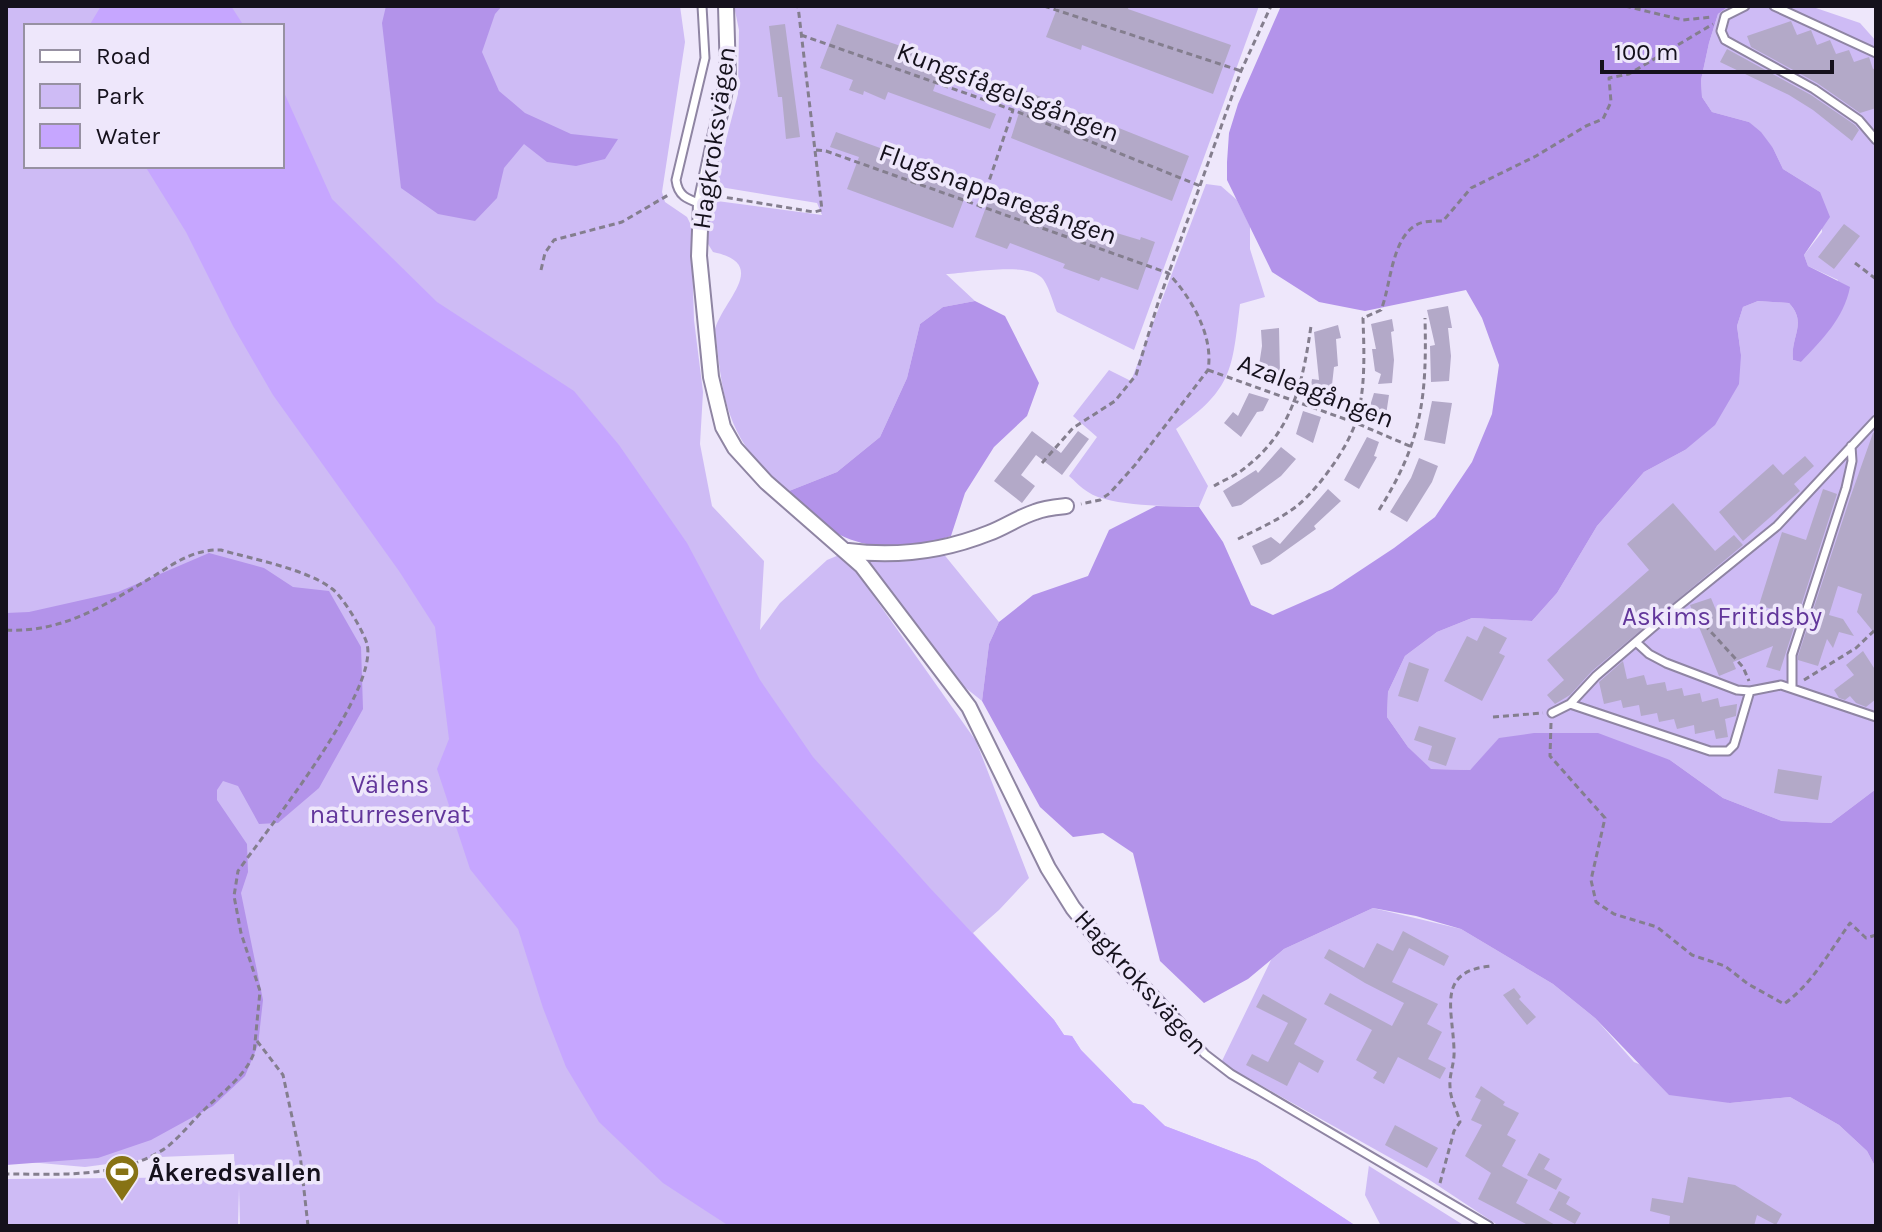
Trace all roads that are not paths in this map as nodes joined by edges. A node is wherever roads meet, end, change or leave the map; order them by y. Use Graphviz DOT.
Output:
graph roads {
  1 [pos="702,6"];
  2 [pos="726,6"];
  3 [pos="1745,6"];
  4 [pos="1774,6"];
  5 [pos="1876,53"];
  6 [pos="1876,140"];
  7 [pos="702,199"];
  8 [pos="1876,420"];
  9 [pos="1851,446"];
  10 [pos="1066,506"];
  11 [pos="848,551"];
  12 [pos="1637,643"];
  13 [pos="1792,688"];
  14 [pos="1750,691"];
  15 [pos="1570,704"];
  16 [pos="1552,713"];
  17 [pos="1876,717"];
  18 [pos="1180,1027"];
  19 [pos="1489,1226"];
  1 -- 7 [label="lane"];
  2 -- 7 [label="street, Hagkroksvägen"];
  3 -- 6 [label="lane"];
  4 -- 5 [label="lane"];
  7 -- 11 [label="street, Hagkroksvägen"];
  8 -- 9 [label="lane"];
  9 -- 12 [label="lane"];
  9 -- 13 [label="lane"];
  10 -- 11 [label="street"];
  11 -- 18 [label="street, Hagkroksvägen"];
  12 -- 14 [label="lane"];
  12 -- 15 [label="lane"];
  13 -- 14 [label="lane"];
  13 -- 17 [label="lane"];
  14 -- 15 [label="lane"];
  15 -- 16 [label="lane"];
  18 -- 19 [label="lane, Hagkroksvägen"];
}
